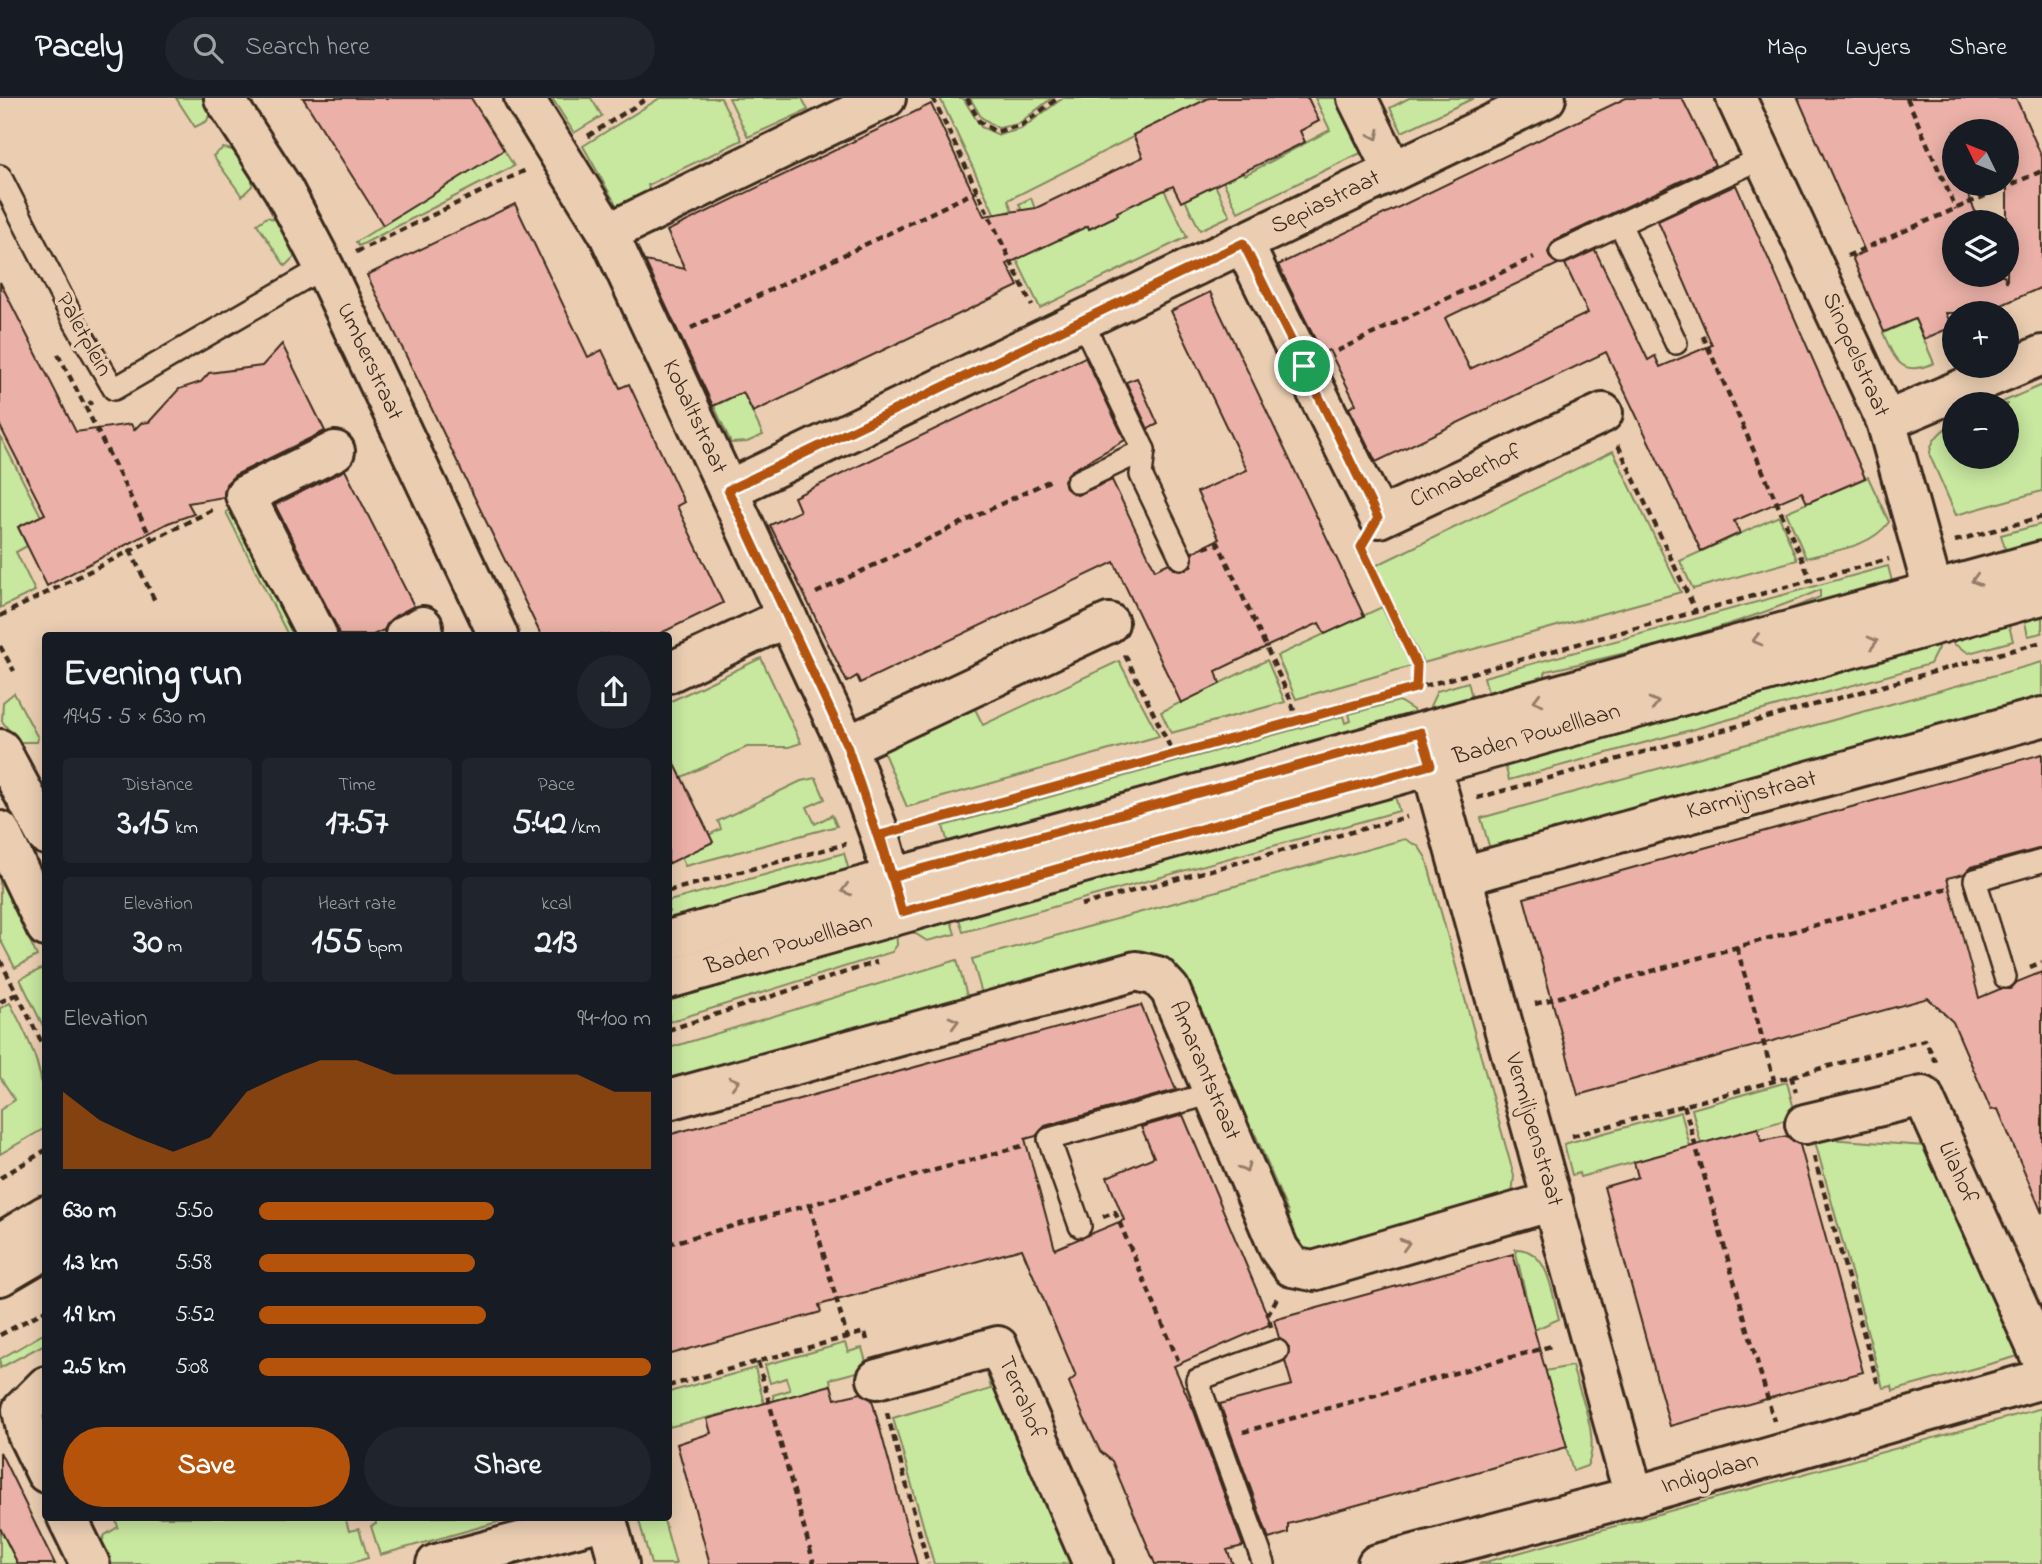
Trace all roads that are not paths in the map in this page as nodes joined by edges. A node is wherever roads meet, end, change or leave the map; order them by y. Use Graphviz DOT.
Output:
graph roads {
  1 [pos="224,98"];
  2 [pos="524,98"];
  3 [pos="886,98"];
  4 [pos="1357,98"];
  5 [pos="1546,98"];
  6 [pos="1736,98"];
  7 [pos="1764,157"];
  8 [pos="1393,171"];
  9 [pos="0,176"];
  10 [pos="1620,224"];
  11 [pos="608,233"];
  12 [pos="1243,243"];
  13 [pos="1561,252"];
  14 [pos="324,267"];
  15 [pos="1082,321"];
  16 [pos="1675,343"];
  17 [pos="2042,355"];
  18 [pos="1603,413"];
  19 [pos="1886,421"];
  20 [pos="1144,450"];
  21 [pos="335,451"];
  22 [pos="1077,482"];
  23 [pos="728,490"];
  24 [pos="1181,558"];
  25 [pos="2042,561"];
  26 [pos="2042,595"];
  27 [pos="1938,607"];
  28 [pos="785,613"];
  29 [pos="1108,623"];
  30 [pos="315,632"];
  31 [pos="497,632"];
  32 [pos="672,671"];
  33 [pos="2042,717"];
  34 [pos="847,746"];
  35 [pos="1426,748"];
  36 [pos="0,749"];
  37 [pos="42,828"];
  38 [pos="0,831"];
  39 [pos="2042,861"];
  40 [pos="1461,876"];
  41 [pos="897,894"];
  42 [pos="42,919"];
  43 [pos="672,939"];
  44 [pos="2005,977"];
  45 [pos="672,978"];
  46 [pos="1213,1093"];
  47 [pos="672,1099"];
  48 [pos="1805,1124"];
  49 [pos="1553,1201"];
  50 [pos="42,1217"];
  51 [pos="1080,1226"];
  52 [pos="0,1243"];
  53 [pos="42,1251"];
  54 [pos="0,1276"];
  55 [pos="1277,1351"];
  56 [pos="2042,1360"];
  57 [pos="877,1378"];
  58 [pos="2042,1379"];
  59 [pos="42,1390"];
  60 [pos="42,1465"];
  61 [pos="1634,1496"];
  62 [pos="69,1521"];
  63 [pos="596,1521"];
  64 [pos="608,1521"];
  65 [pos="90,1564"];
  66 [pos="436,1564"];
  67 [pos="620,1564"];
  68 [pos="1093,1564"];
  69 [pos="1264,1564"];
  70 [pos="1377,1564"];
  1 -- 14 [label="street, Umberstraat"];
  2 -- 11 [label="street, Kobaltstraat"];
  3 -- 11 [label="street"];
  4 -- 8 [label="street, one-way"];
  5 -- 8 [label="street, Sepiastraat"];
  6 -- 7 [label="street, Sinopelstraat"];
  7 -- 10 [label="lane"];
  7 -- 19 [label="street, Sinopelstraat"];
  8 -- 12 [label="street, Sepiastraat"];
  9 -- 14 [label="lane, Paletplein"];
  10 -- 13 [label="lane"];
  10 -- 16 [label="lane"];
  11 -- 23 [label="street, Kobaltstraat"];
  12 -- 15 [label="street, Sepiastraat"];
  12 -- 18 [label="street, Cinnaberhof"];
  14 -- 31 [label="street, Umberstraat"];
  15 -- 20 [label="lane"];
  15 -- 23 [label="street, Sepiastraat"];
  17 -- 19 [label="street"];
  19 -- 27 [label="street, Sinopelstraat"];
  20 -- 22 [label="lane"];
  20 -- 24 [label="lane"];
  21 -- 30 [label="street"];
  23 -- 28 [label="street, Kobaltstraat"];
  25 -- 27 [label="street, Baden Powelllaan, one-way"];
  26 -- 27 [label="street, Baden Powelllaan"];
  27 -- 35 [label="street, Baden Powelllaan"];
  28 -- 32 [label="street"];
  28 -- 34 [label="street, Kobaltstraat"];
  29 -- 34 [label="street"];
  33 -- 40 [label="street, Karmijnstraat"];
  34 -- 41 [label="street, Kobaltstraat"];
  35 -- 40 [label="street, Vermiljoenstraat"];
  35 -- 41 [label="street, Baden Powelllaan"];
  36 -- 37 [label="street"];
  38 -- 42 [label="street"];
  39 -- 44 [label="lane"];
  40 -- 49 [label="street, Vermiljoenstraat"];
  41 -- 43 [label="street, Baden Powelllaan, one-way"];
  41 -- 45 [label="street, Baden Powelllaan"];
  47 -- 46 [label="street, Amarantstraat, one-way"];
  46 -- 49 [label="street, Amarantstraat, one-way"];
  46 -- 51 [label="lane"];
  48 -- 56 [label="street, Lilahof"];
  49 -- 61 [label="street, Vermiljoenstraat"];
  50 -- 52 [label="street"];
  53 -- 54 [label="street"];
  55 -- 69 [label="lane"];
  57 -- 68 [label="street, Terrahof"];
  58 -- 61 [label="street, Indigolaan"];
  59 -- 60 [label="street"];
  61 -- 70 [label="street, Indigolaan"];
  62 -- 65 [label="street"];
  63 -- 66 [label="street"];
  64 -- 67 [label="street"];
}
